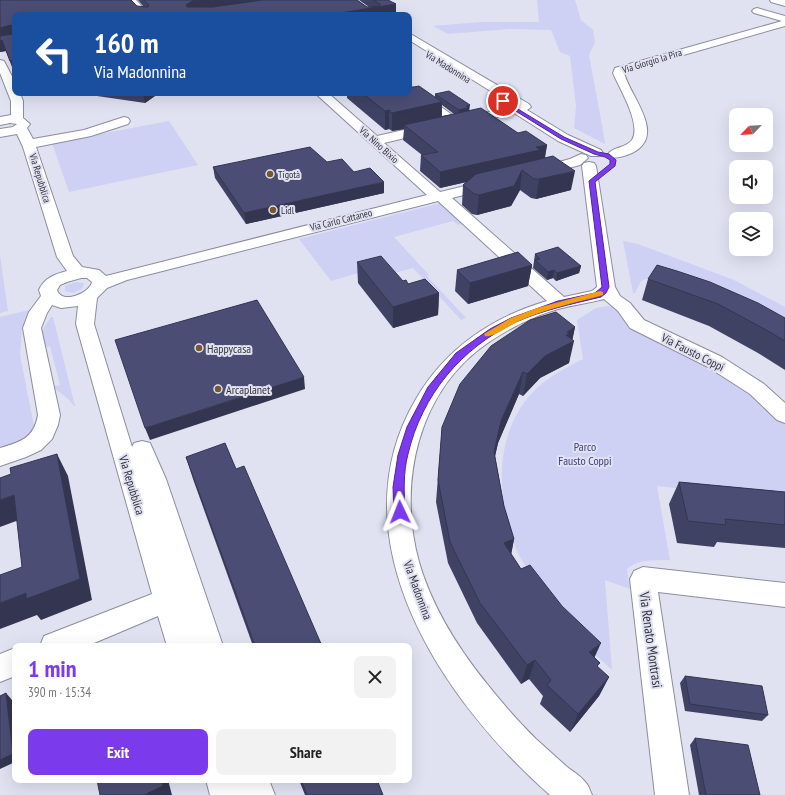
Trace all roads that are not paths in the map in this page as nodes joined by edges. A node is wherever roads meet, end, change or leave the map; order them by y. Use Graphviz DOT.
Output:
graph roads {
  1 [pos="131,0"];
  2 [pos="774,0"];
  3 [pos="785,3"];
  4 [pos="757,11"];
  5 [pos="142,12"];
  6 [pos="785,19"];
  7 [pos="785,23"];
  8 [pos="412,38"];
  9 [pos="412,44"];
  10 [pos="0,63"];
  11 [pos="4,78"];
  12 [pos="12,90"];
  13 [pos="412,91"];
  14 [pos="2,94"];
  15 [pos="12,94"];
  16 [pos="16,96"];
  17 [pos="324,96"];
  18 [pos="516,109"];
  19 [pos="124,121"];
  20 [pos="10,123"];
  21 [pos="456,123"];
  22 [pos="374,141"];
  23 [pos="569,141"];
  24 [pos="29,144"];
  25 [pos="596,153"];
  26 [pos="598,165"];
  27 [pos="523,176"];
  28 [pos="501,181"];
  29 [pos="439,196"];
  30 [pos="70,275"];
  31 [pos="96,286"];
  32 [pos="606,287"];
  33 [pos="59,300"];
  34 [pos="560,303"];
  35 [pos="85,324"];
  36 [pos="785,415"];
  37 [pos="0,457"];
  38 [pos="166,554"];
  39 [pos="785,595"];
  40 [pos="167,600"];
  41 [pos="61,643"];
  42 [pos="180,643"];
  43 [pos="209,643"];
  44 [pos="12,663"];
  45 [pos="0,668"];
  46 [pos="223,783"];
  47 [pos="254,783"];
  48 [pos="227,795"];
  49 [pos="258,795"];
  50 [pos="575,795"];
  51 [pos="672,795"];
  1 -- 5 [label="street"];
  2 -- 3 [label="street"];
  4 -- 6 [label="street"];
  7 -- 26 [label="street, Via Giorgio la Pira"];
  8 -- 18 [label="street"];
  9 -- 18 [label="street, Via Madonnina"];
  10 -- 11 [label="street, Via Repubblica"];
  11 -- 12 [label="street, Via Repubblica"];
  13 -- 21 [label="street"];
  14 -- 15 [label="street"];
  16 -- 20 [label="street, Via Repubblica"];
  17 -- 22 [label="street, Via Nino Bixio"];
  18 -- 21 [label="street"];
  18 -- 23 [label="street, Via Madonnina"];
  19 -- 24 [label="street"];
  20 -- 24 [label="street, Via Repubblica"];
  21 -- 22 [label="street"];
  22 -- 29 [label="street, Via Nino Bixio"];
  23 -- 25 [label="street, Via Madonnina"];
  23 -- 26 [label="street, Via Madonnina"];
  24 -- 30 [label="street, Via Repubblica"];
  25 -- 26 [label="street"];
  25 -- 26 [label="street, Via Madonnina"];
  26 -- 27 [label="street"];
  26 -- 32 [label="street"];
  28 -- 29 [label="street, Via Carlo Cattaneo"];
  29 -- 31 [label="street, Via Carlo Cattaneo"];
  29 -- 34 [label="street, Via Nino Bixio"];
  30 -- 31 [label="street"];
  30 -- 33 [label="street"];
  31 -- 33 [label="street, Via Carlo Cattaneo"];
  31 -- 35 [label="street, Via Repubblica"];
  32 -- 34 [label="street, Via Madonnina"];
  32 -- 36 [label="street, Via Fausto Coppi"];
  33 -- 35 [label="street, Via Repubblica"];
  33 -- 37 [label="street"];
  34 -- 50 [label="street, Via Madonnina"];
  35 -- 38 [label="street, Via Repubblica"];
  38 -- 40 [label="street"];
  38 -- 43 [label="street"];
  39 -- 51 [label="street, Via Renato Montrasi"];
  40 -- 41 [label="street"];
  40 -- 42 [label="street"];
  44 -- 45 [label="street"];
  46 -- 48 [label="street"];
  47 -- 49 [label="street"];
}
